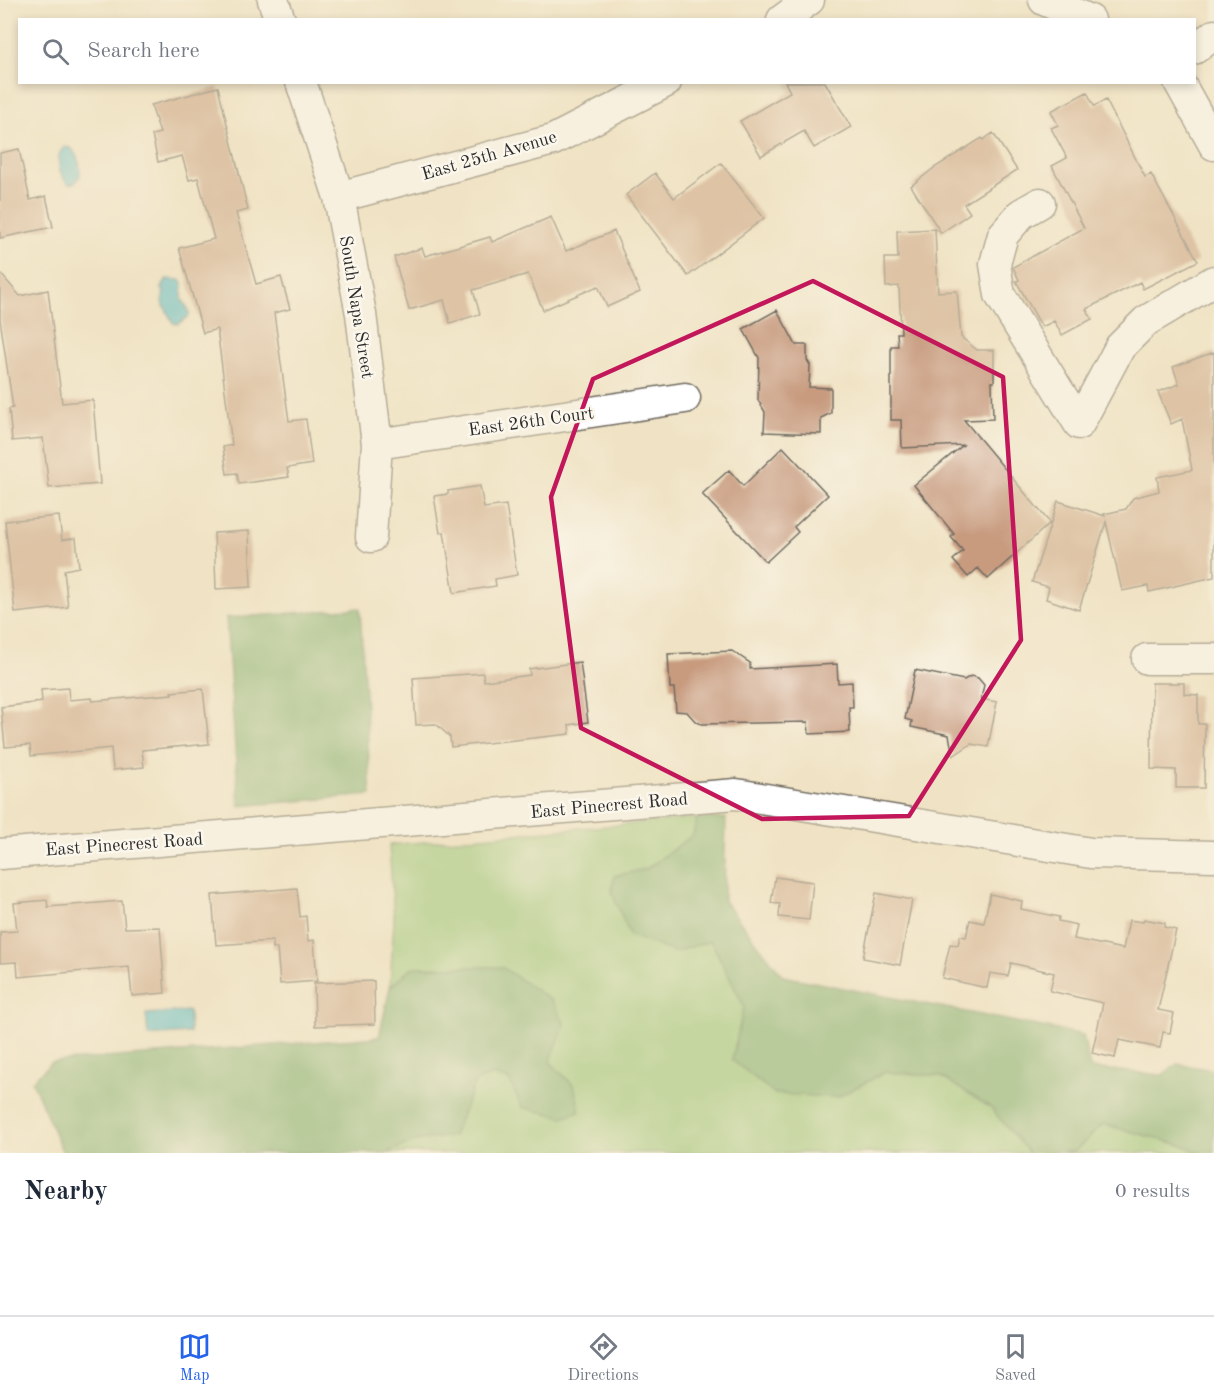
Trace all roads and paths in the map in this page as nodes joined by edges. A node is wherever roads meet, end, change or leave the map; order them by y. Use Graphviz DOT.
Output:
graph roads {
  1 [pos="273,0"];
  2 [pos="809,0"];
  3 [pos="1044,0"];
  4 [pos="279,18"];
  5 [pos="785,18"];
  6 [pos="1085,18"];
  7 [pos="1214,35"];
  8 [pos="1196,48"];
  9 [pos="302,84"];
  10 [pos="662,84"];
  11 [pos="1180,84"];
  12 [pos="1214,145"];
  13 [pos="339,197"];
  14 [pos="1040,203"];
  15 [pos="1214,281"];
  16 [pos="685,398"];
  17 [pos="377,444"];
  18 [pos="371,537"];
  19 [pos="1146,659"];
  20 [pos="1214,659"];
  21 [pos="0,854"];
  22 [pos="1214,856"];
  1 -- 4 [label="street"];
  2 -- 5 [label="street"];
  3 -- 6 [label="street"];
  7 -- 8 [label="street"];
  9 -- 13 [label="street, South Napa Street"];
  10 -- 13 [label="street, East 25th Avenue"];
  11 -- 12 [label="street"];
  13 -- 17 [label="street, South Napa Street"];
  14 -- 15 [label="street"];
  16 -- 17 [label="street, East 26th Court"];
  17 -- 18 [label="street, South Napa Street"];
  19 -- 20 [label="street"];
  21 -- 22 [label="street, East Pinecrest Road"];
}
